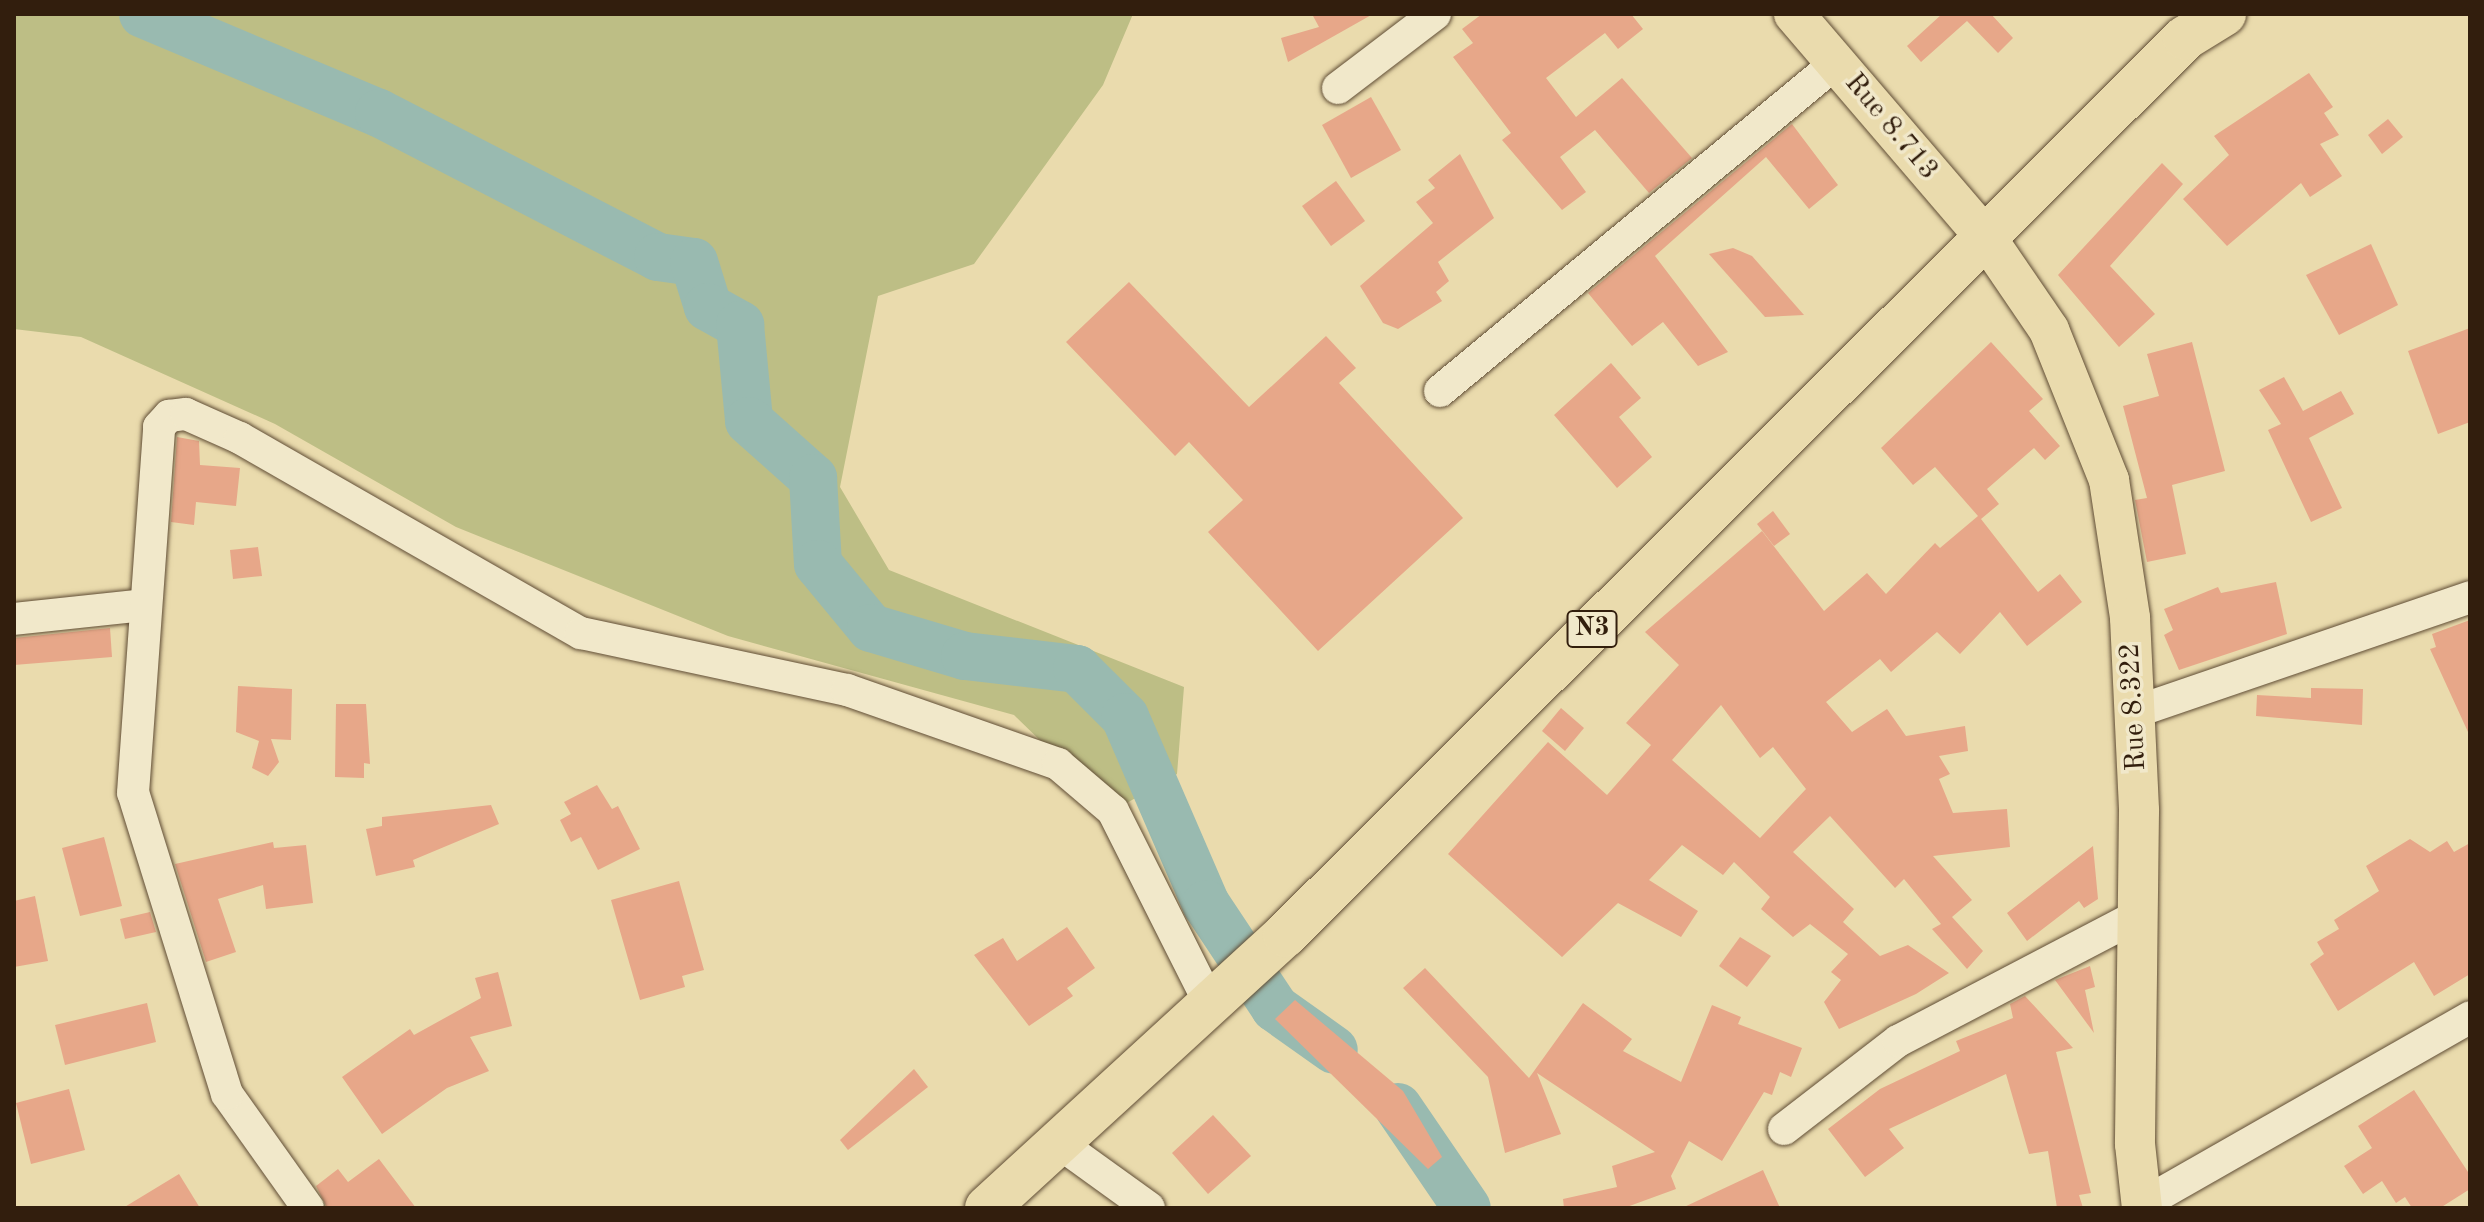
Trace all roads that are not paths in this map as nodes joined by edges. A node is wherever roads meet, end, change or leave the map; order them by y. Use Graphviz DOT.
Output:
graph roads {
  1 [pos="1435,14"];
  2 [pos="1794,14"];
  3 [pos="2224,14"];
  4 [pos="2191,26"];
  5 [pos="1836,63"];
  6 [pos="1338,88"];
  7 [pos="1987,239"];
  8 [pos="1440,391"];
  9 [pos="2470,597"];
  10 [pos="144,605"];
  11 [pos="14,619"];
  12 [pos="2135,712"];
  13 [pos="2137,916"];
  14 [pos="1210,1004"];
  15 [pos="2470,1017"];
  16 [pos="1784,1129"];
  17 [pos="1059,1143"];
  18 [pos="2142,1206"];
  19 [pos="308,1208"];
  20 [pos="987,1208"];
  21 [pos="1149,1208"];
  1 -- 6 [label="street"];
  2 -- 5 [label="main road, Rue 8.713"];
  3 -- 4 [label="highway, N3"];
  4 -- 7 [label="highway, N3"];
  5 -- 7 [label="main road, Rue 8.713"];
  5 -- 8 [label="street"];
  7 -- 12 [label="main road, Rue 8.322"];
  7 -- 14 [label="highway, N3"];
  9 -- 12 [label="street"];
  10 -- 11 [label="street"];
  10 -- 14 [label="street"];
  10 -- 19 [label="street"];
  12 -- 13 [label="main road, Rue 8.322"];
  13 -- 16 [label="street"];
  13 -- 18 [label="main road, Rue 8.322"];
  14 -- 17 [label="highway, N3"];
  15 -- 18 [label="street"];
  17 -- 20 [label="highway, N3"];
  17 -- 21 [label="street"];
}
